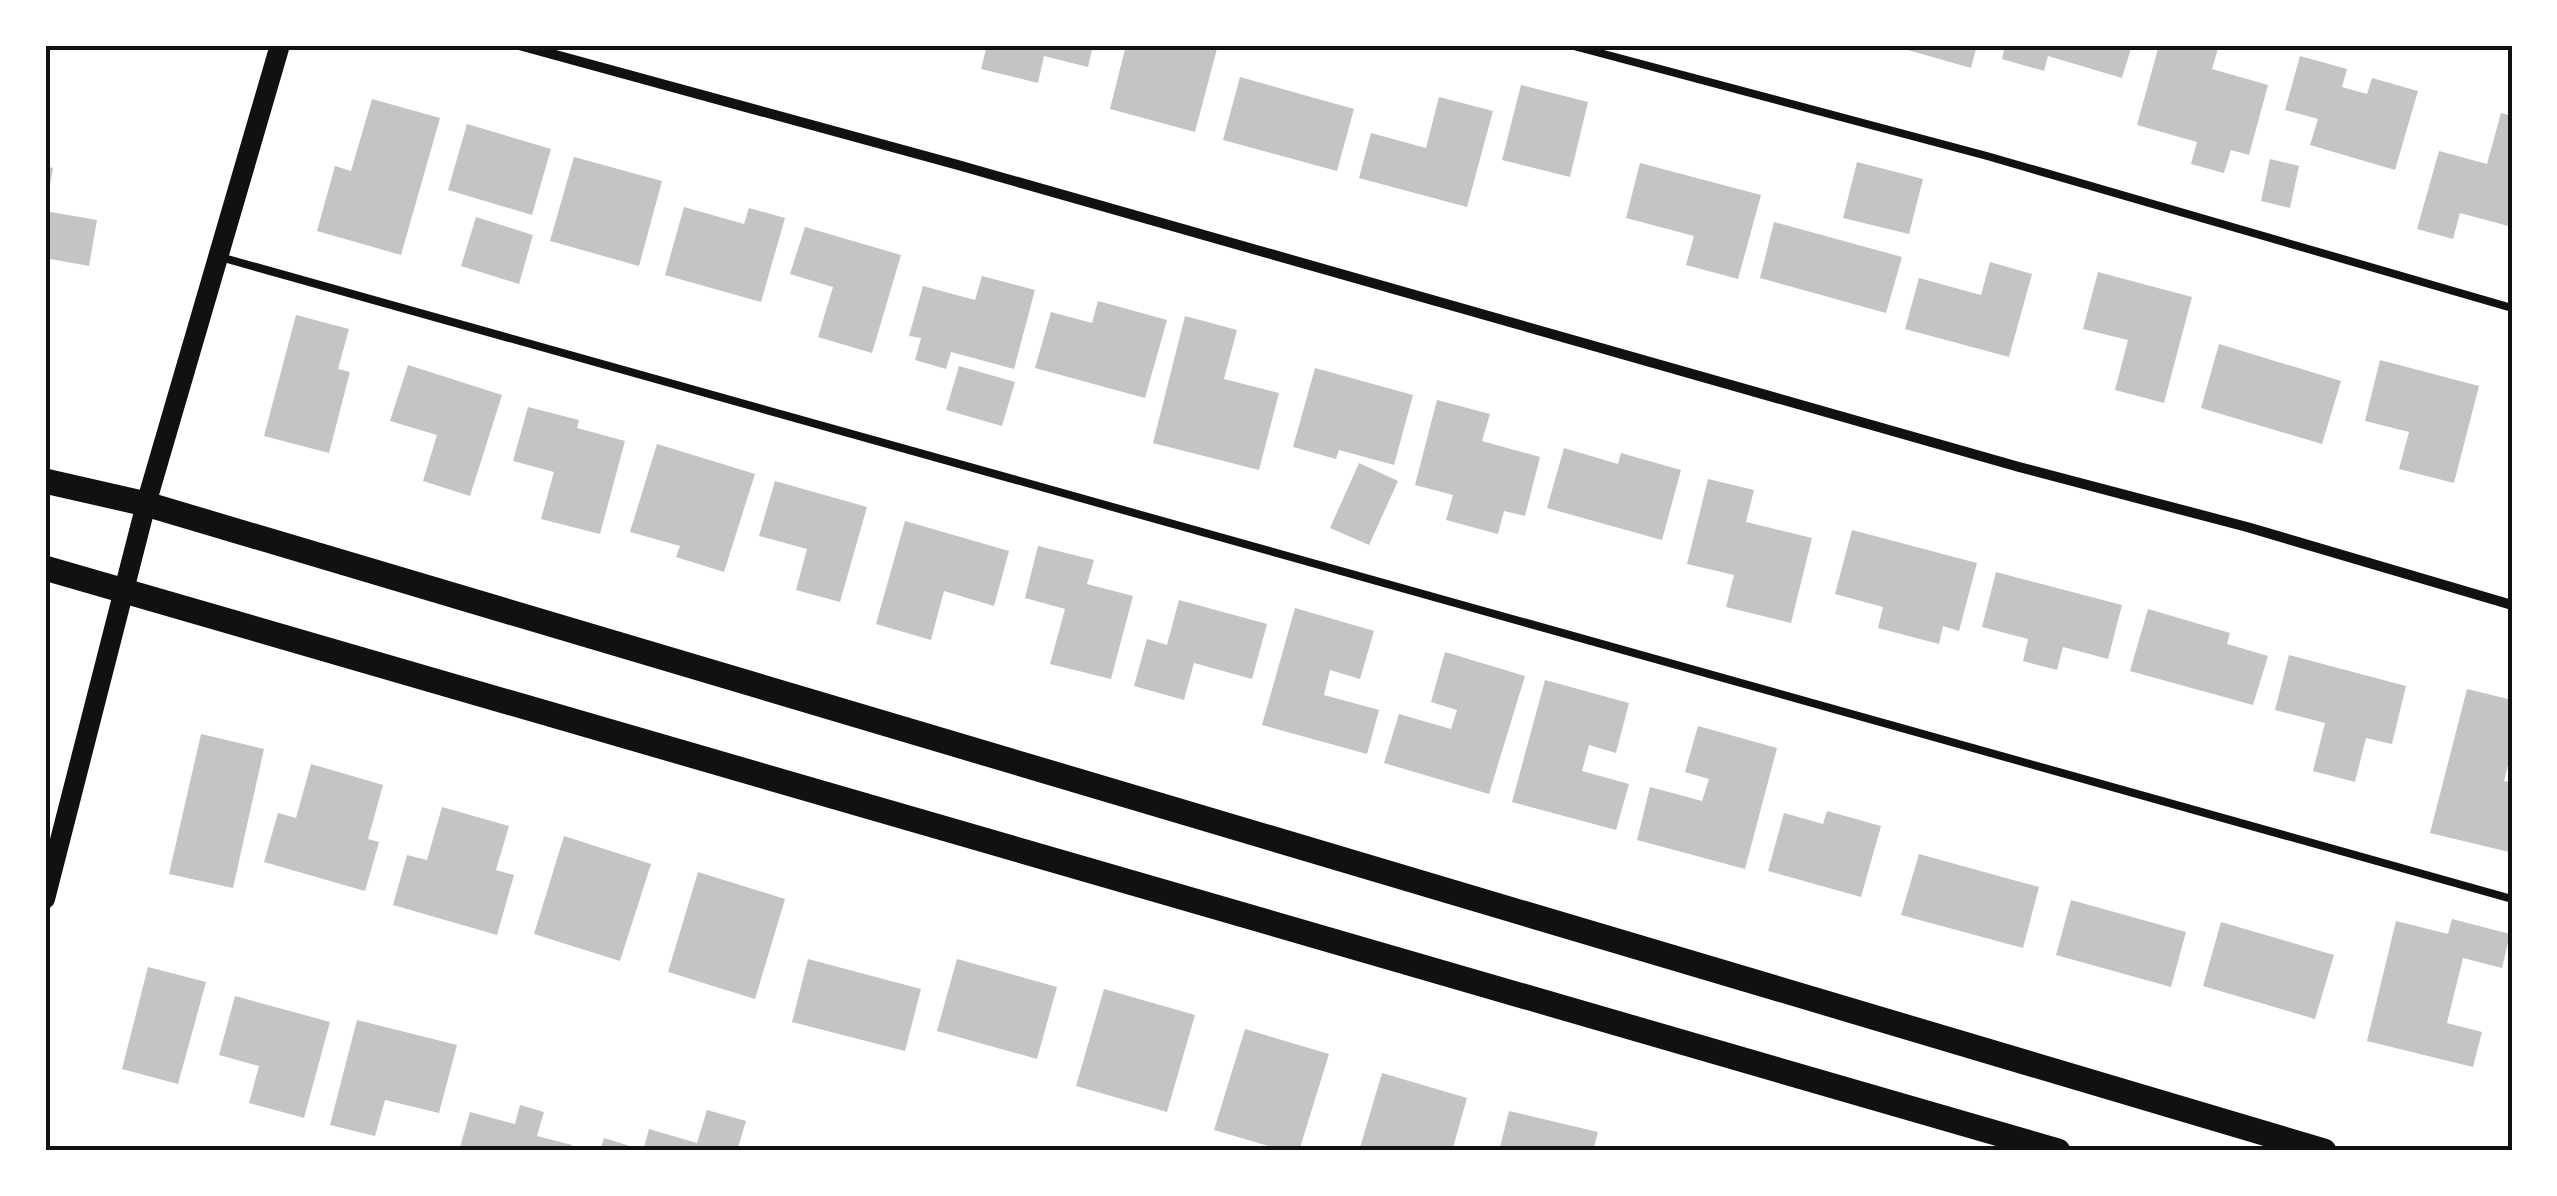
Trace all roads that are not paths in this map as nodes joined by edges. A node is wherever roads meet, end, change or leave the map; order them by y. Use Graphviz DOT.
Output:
graph roads {
  1 [pos="280,45"];
  2 [pos="519,45"];
  3 [pos="1570,45"];
  4 [pos="219,256"];
  5 [pos="2512,308"];
  6 [pos="45,480"];
  7 [pos="146,504"];
  8 [pos="45,568"];
  9 [pos="123,589"];
  10 [pos="2512,605"];
  11 [pos="45,899"];
  12 [pos="2512,900"];
  13 [pos="2058,1151"];
  14 [pos="2324,1151"];
  1 -- 4 [label="main road"];
  2 -- 10 [label="street"];
  3 -- 5 [label="lane"];
  4 -- 7 [label="main road"];
  4 -- 12 [label="lane"];
  6 -- 7 [label="main road"];
  7 -- 9 [label="main road"];
  7 -- 14 [label="main road"];
  8 -- 9 [label="main road"];
  9 -- 11 [label="main road"];
  9 -- 13 [label="main road"];
}
